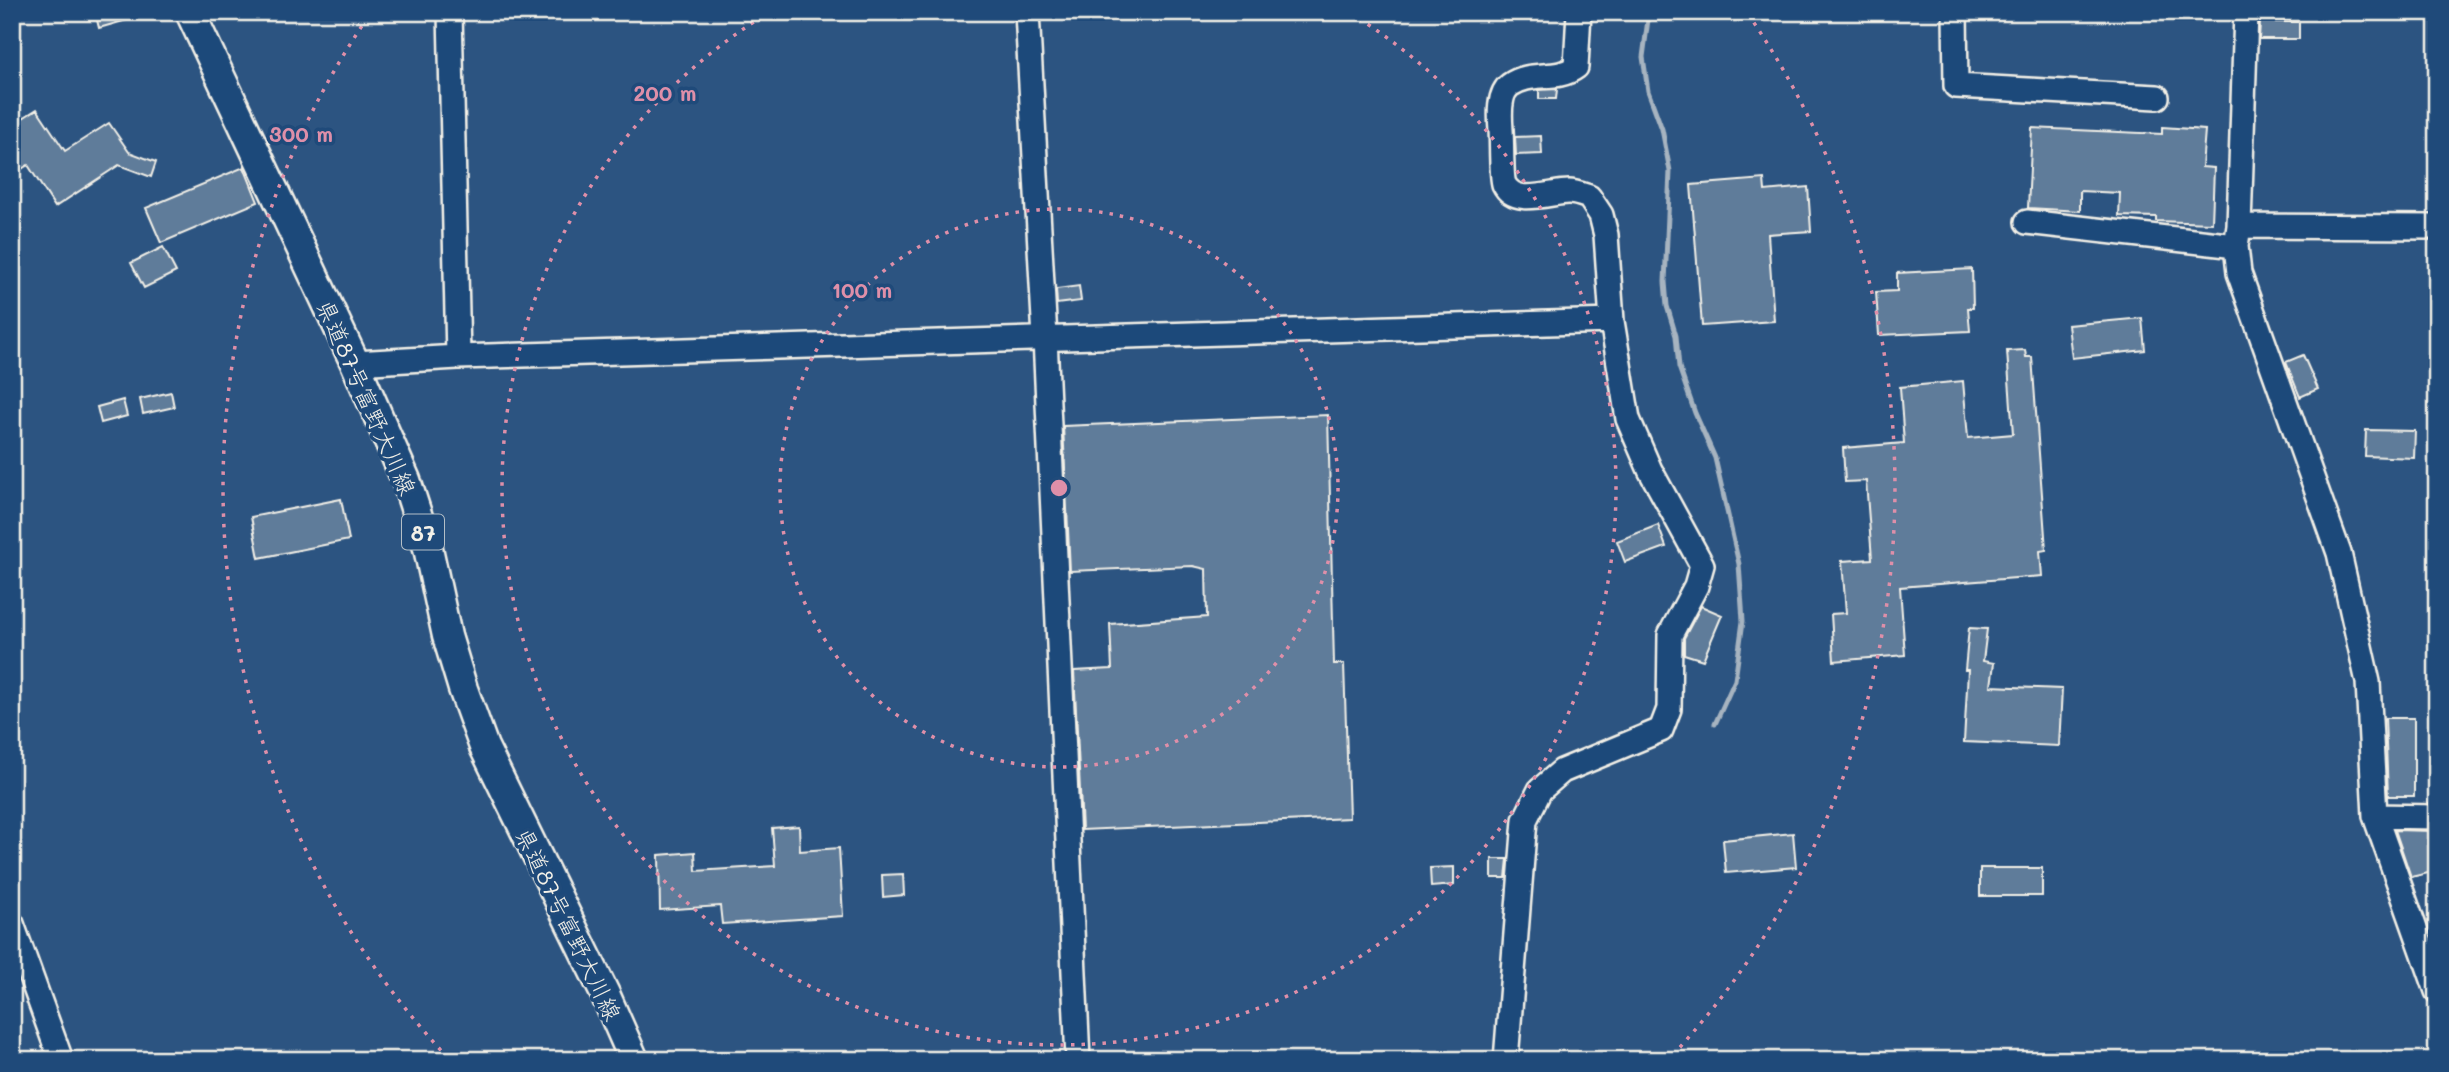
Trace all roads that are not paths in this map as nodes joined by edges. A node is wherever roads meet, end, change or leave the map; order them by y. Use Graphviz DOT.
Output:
graph roads {
  1 [pos="190,12"];
  2 [pos="450,12"];
  3 [pos="1027,12"];
  4 [pos="1579,12"];
  5 [pos="1955,12"];
  6 [pos="2246,12"];
  7 [pos="2157,97"];
  8 [pos="2027,222"];
  9 [pos="2437,227"];
  10 [pos="2238,236"];
  11 [pos="1612,321"];
  12 [pos="1045,338"];
  13 [pos="458,357"];
  14 [pos="355,363"];
  15 [pos="2375,816"];
  16 [pos="2437,817"];
  17 [pos="12,924"];
  18 [pos="2437,991"];
  19 [pos="61,1060"];
  20 [pos="634,1060"];
  21 [pos="1078,1060"];
  22 [pos="1506,1060"];
  1 -- 14 [label="main road, 県道87号富野大川線 / 87"];
  2 -- 13 [label="street"];
  3 -- 12 [label="street"];
  4 -- 11 [label="street"];
  5 -- 7 [label="street"];
  6 -- 10 [label="street"];
  8 -- 10 [label="street"];
  9 -- 10 [label="street"];
  10 -- 15 [label="street"];
  11 -- 12 [label="street"];
  11 -- 22 [label="street"];
  12 -- 13 [label="street"];
  12 -- 21 [label="street"];
  13 -- 14 [label="street"];
  14 -- 20 [label="main road, 県道87号富野大川線 / 87"];
  15 -- 16 [label="street"];
  15 -- 18 [label="street"];
  17 -- 19 [label="street"];
}
